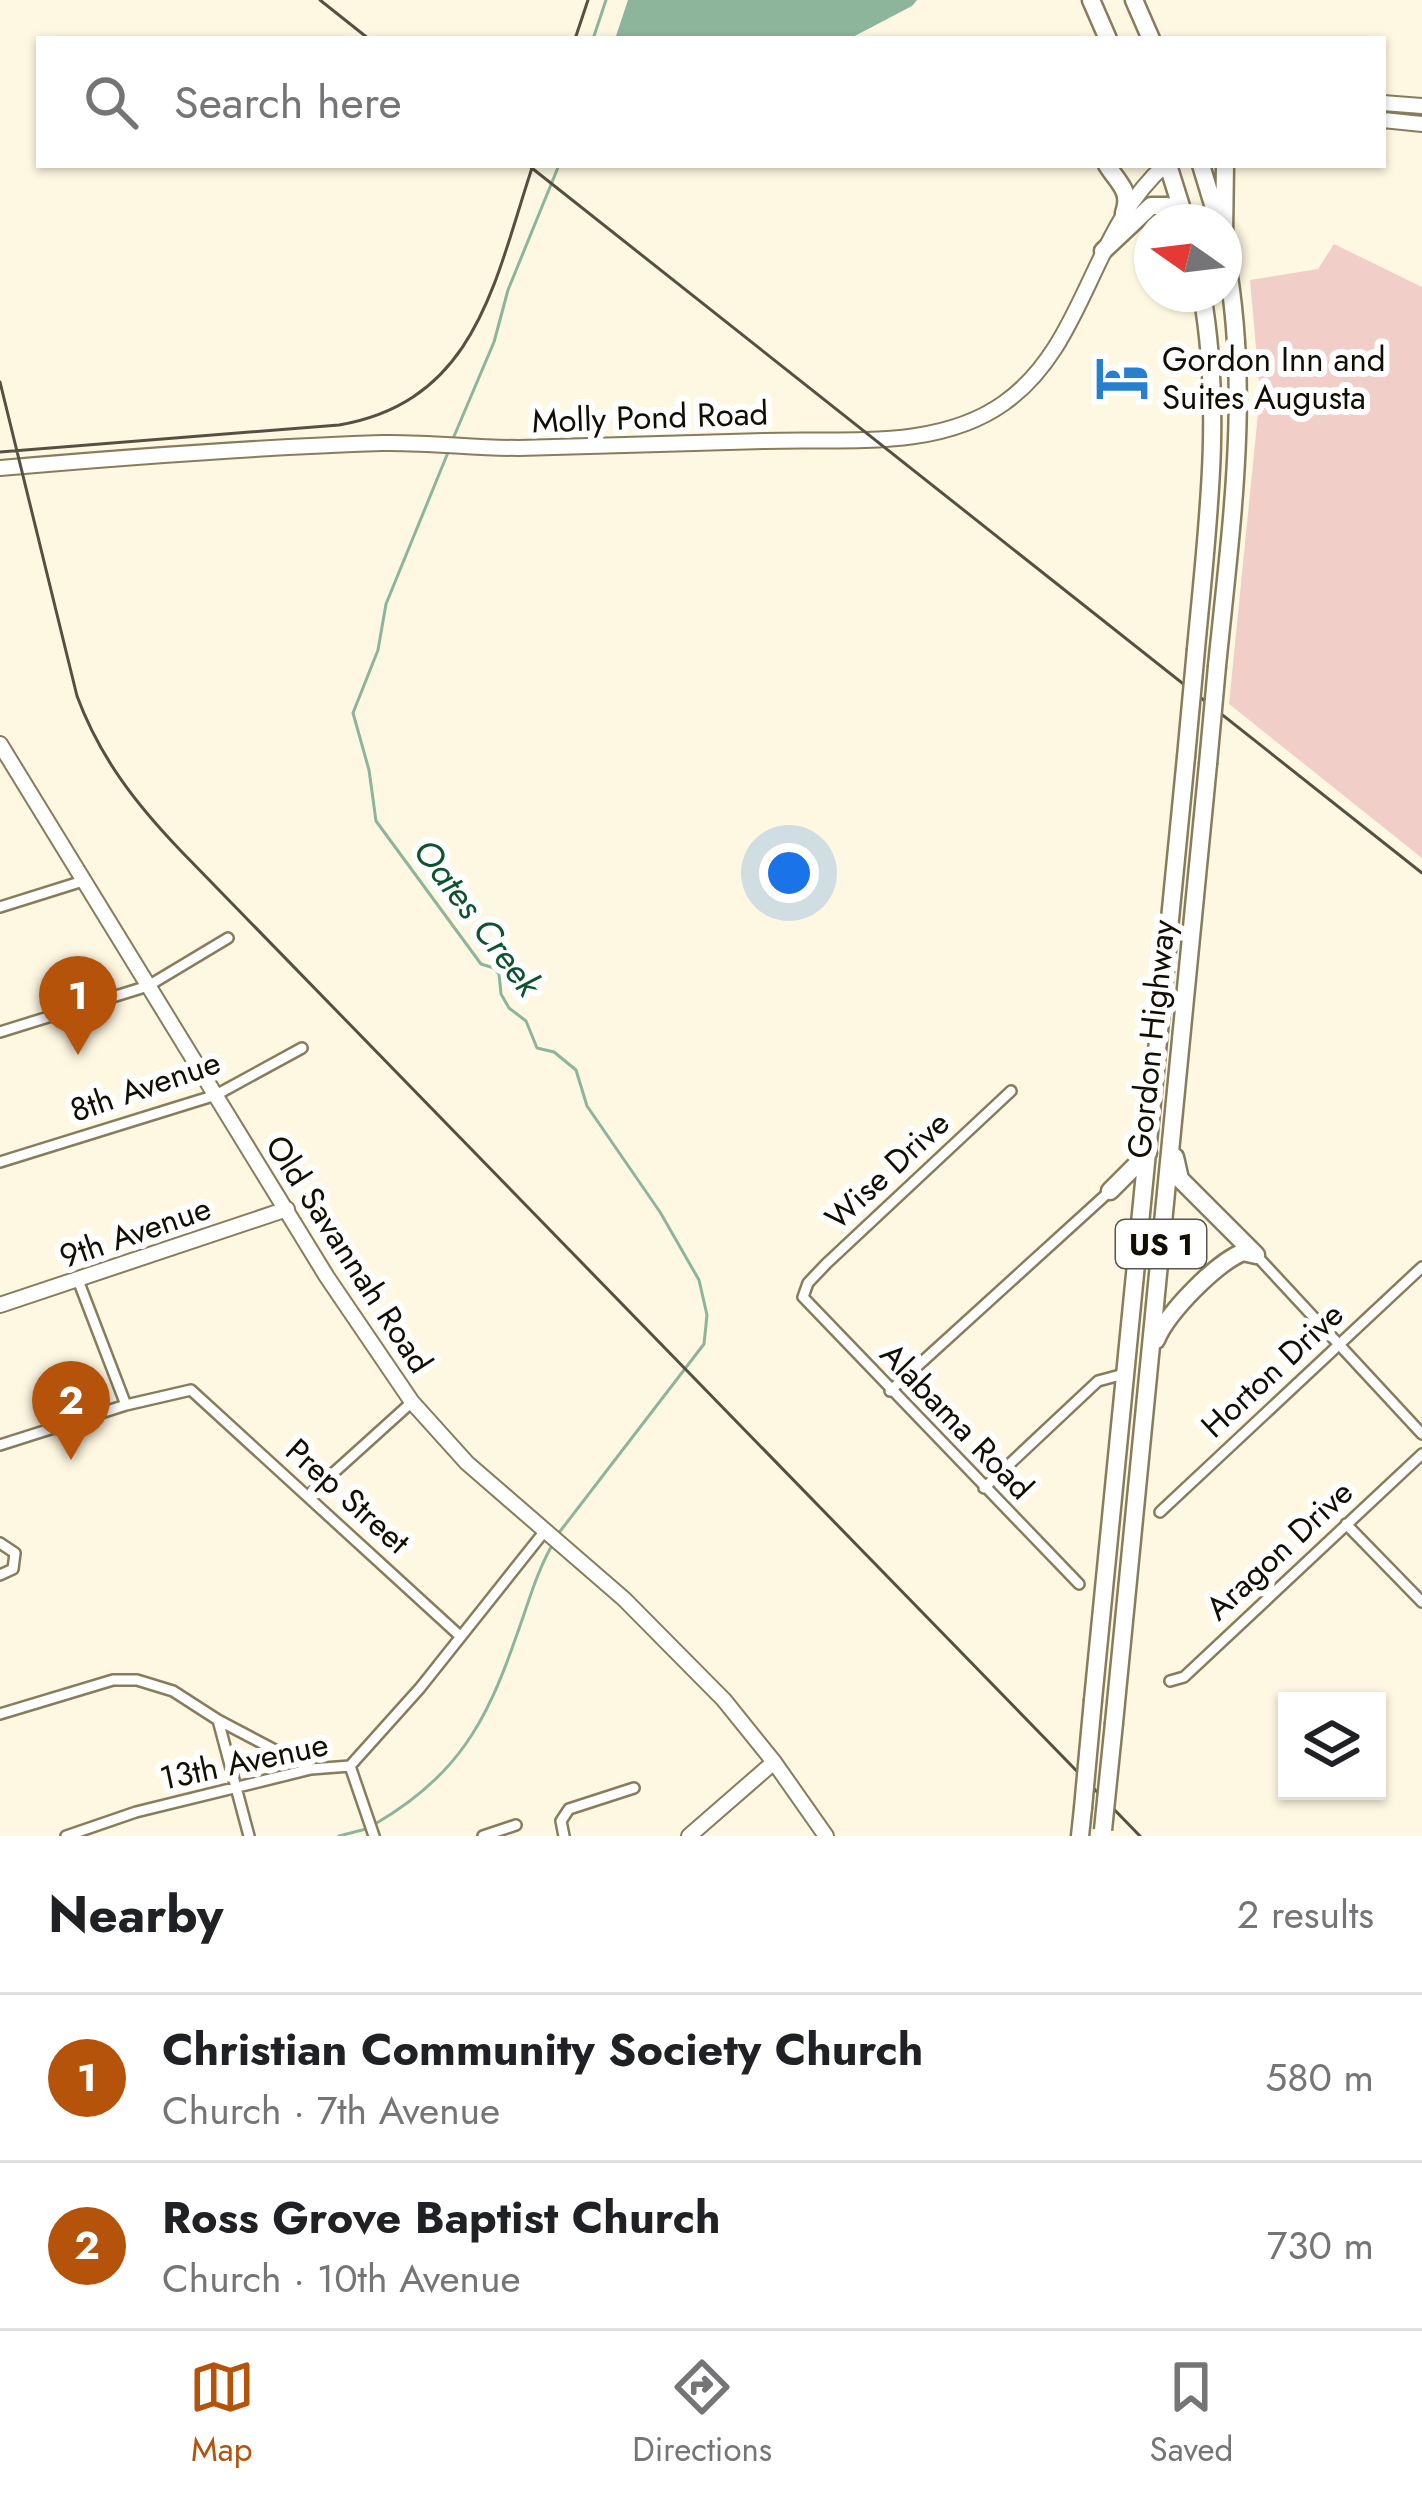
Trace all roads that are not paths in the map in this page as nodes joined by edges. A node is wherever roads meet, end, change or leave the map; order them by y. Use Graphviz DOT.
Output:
graph roads {
  1 [pos="1095,0"];
  2 [pos="1134,0"];
  3 [pos="1111,36"];
  4 [pos="1150,36"];
  5 [pos="1386,104"];
  6 [pos="1422,106"];
  7 [pos="1386,120"];
  8 [pos="1422,124"];
  9 [pos="1109,168"];
  10 [pos="1164,168"];
  11 [pos="1168,168"];
  12 [pos="1202,168"];
  13 [pos="1225,168"];
  14 [pos="1179,204"];
  15 [pos="1213,204"];
  16 [pos="1224,204"];
  17 [pos="1124,213"];
  18 [pos="1134,222"];
  19 [pos="1102,251"];
  20 [pos="1204,312"];
  21 [pos="1235,312"];
  22 [pos="0,468"];
  23 [pos="0,744"];
  24 [pos="6,766"];
  25 [pos="83,880"];
  26 [pos="0,907"];
  27 [pos="228,938"];
  28 [pos="148,986"];
  29 [pos="0,1031"];
  30 [pos="302,1048"];
  31 [pos="1011,1091"];
  32 [pos="216,1095"];
  33 [pos="1171,1138"];
  34 [pos="1148,1153"];
  35 [pos="0,1162"];
  36 [pos="1110,1191"];
  37 [pos="287,1209"];
  38 [pos="1143,1212"];
  39 [pos="1256,1256"];
  40 [pos="1422,1267"];
  41 [pos="78,1280"];
  42 [pos="803,1292"];
  43 [pos="0,1305"];
  44 [pos="1341,1343"];
  45 [pos="1150,1352"];
  46 [pos="1124,1374"];
  47 [pos="890,1391"];
  48 [pos="412,1402"];
  49 [pos="127,1405"];
  50 [pos="1422,1434"];
  51 [pos="0,1445"];
  52 [pos="1422,1454"];
  53 [pos="984,1488"];
  54 [pos="309,1495"];
  55 [pos="1160,1513"];
  56 [pos="1346,1524"];
  57 [pos="552,1539"];
  58 [pos="0,1543"];
  59 [pos="0,1575"];
  60 [pos="1079,1584"];
  61 [pos="1422,1602"];
  62 [pos="460,1636"];
  63 [pos="1170,1681"];
  64 [pos="0,1714"];
  65 [pos="218,1720"];
  66 [pos="774,1762"];
  67 [pos="350,1766"];
  68 [pos="311,1769"];
  69 [pos="236,1789"];
  70 [pos="634,1789"];
  71 [pos="516,1825"];
  72 [pos="372,1830"];
  73 [pos="1103,1833"];
  74 [pos="66,1836"];
  75 [pos="249,1836"];
  76 [pos="483,1836"];
  77 [pos="564,1836"];
  78 [pos="689,1836"];
  79 [pos="826,1836"];
  80 [pos="1080,1836"];
  1 -- 3 [label="highway"];
  2 -- 4 [label="highway"];
  5 -- 6 [label="street"];
  7 -- 8 [label="street"];
  9 -- 17 [label="highway"];
  10 -- 17 [label="street, Molly Pond Road"];
  11 -- 14 [label="highway"];
  12 -- 15 [label="highway"];
  13 -- 16 [label="highway"];
  17 -- 19 [label="street, Molly Pond Road"];
  18 -- 19 [label="highway"];
  19 -- 22 [label="street, Molly Pond Road"];
  20 -- 34 [label="highway, Gordon Highway / US 1, bridge"];
  21 -- 33 [label="highway, Gordon Highway / US 1, bridge"];
  23 -- 24 [label="street, Old Savannah Road"];
  24 -- 25 [label="street, Old Savannah Road"];
  25 -- 26 [label="street"];
  25 -- 28 [label="street, Old Savannah Road"];
  27 -- 28 [label="street"];
  28 -- 29 [label="street"];
  28 -- 32 [label="street, Old Savannah Road"];
  30 -- 32 [label="street, 8th Avenue"];
  31 -- 42 [label="street, Wise Drive"];
  32 -- 35 [label="street, 8th Avenue"];
  32 -- 37 [label="street, Old Savannah Road"];
  33 -- 39 [label="highway"];
  33 -- 45 [label="highway, Gordon Highway / US 1"];
  34 -- 36 [label="highway"];
  34 -- 38 [label="highway, Gordon Highway / US 1"];
  36 -- 38 [label="highway"];
  36 -- 47 [label="street"];
  37 -- 41 [label="street, 9th Avenue"];
  37 -- 48 [label="street, Old Savannah Road"];
  38 -- 46 [label="highway, Gordon Highway / US 1"];
  39 -- 44 [label="street"];
  39 -- 45 [label="highway"];
  40 -- 44 [label="street, Horton Drive"];
  41 -- 43 [label="street, 9th Avenue"];
  41 -- 49 [label="street"];
  42 -- 47 [label="street, Alabama Road"];
  44 -- 50 [label="street"];
  44 -- 55 [label="street, Horton Drive"];
  45 -- 73 [label="highway, Gordon Highway / US 1, bridge"];
  46 -- 53 [label="street"];
  46 -- 80 [label="highway, Gordon Highway / US 1, bridge"];
  47 -- 53 [label="street, Alabama Road"];
  48 -- 54 [label="street"];
  48 -- 57 [label="street, Old Savannah Road"];
  49 -- 51 [label="street"];
  49 -- 54 [label="street, Prep Street"];
  52 -- 56 [label="street, Aragon Drive"];
  53 -- 60 [label="street, Alabama Road"];
  54 -- 62 [label="street, Prep Street"];
  56 -- 61 [label="street"];
  56 -- 63 [label="street, Aragon Drive"];
  57 -- 62 [label="street, 13th Avenue"];
  57 -- 66 [label="street, Old Savannah Road"];
  58 -- 59 [label="street"];
  62 -- 67 [label="street, 13th Avenue"];
  64 -- 65 [label="street"];
  65 -- 68 [label="street"];
  65 -- 69 [label="street"];
  66 -- 78 [label="street"];
  66 -- 79 [label="street, Old Savannah Road"];
  67 -- 68 [label="street, 13th Avenue"];
  67 -- 72 [label="street"];
  68 -- 69 [label="street, 13th Avenue"];
  69 -- 74 [label="street, 13th Avenue"];
  69 -- 75 [label="street"];
  70 -- 77 [label="street"];
  71 -- 76 [label="street"];
}
